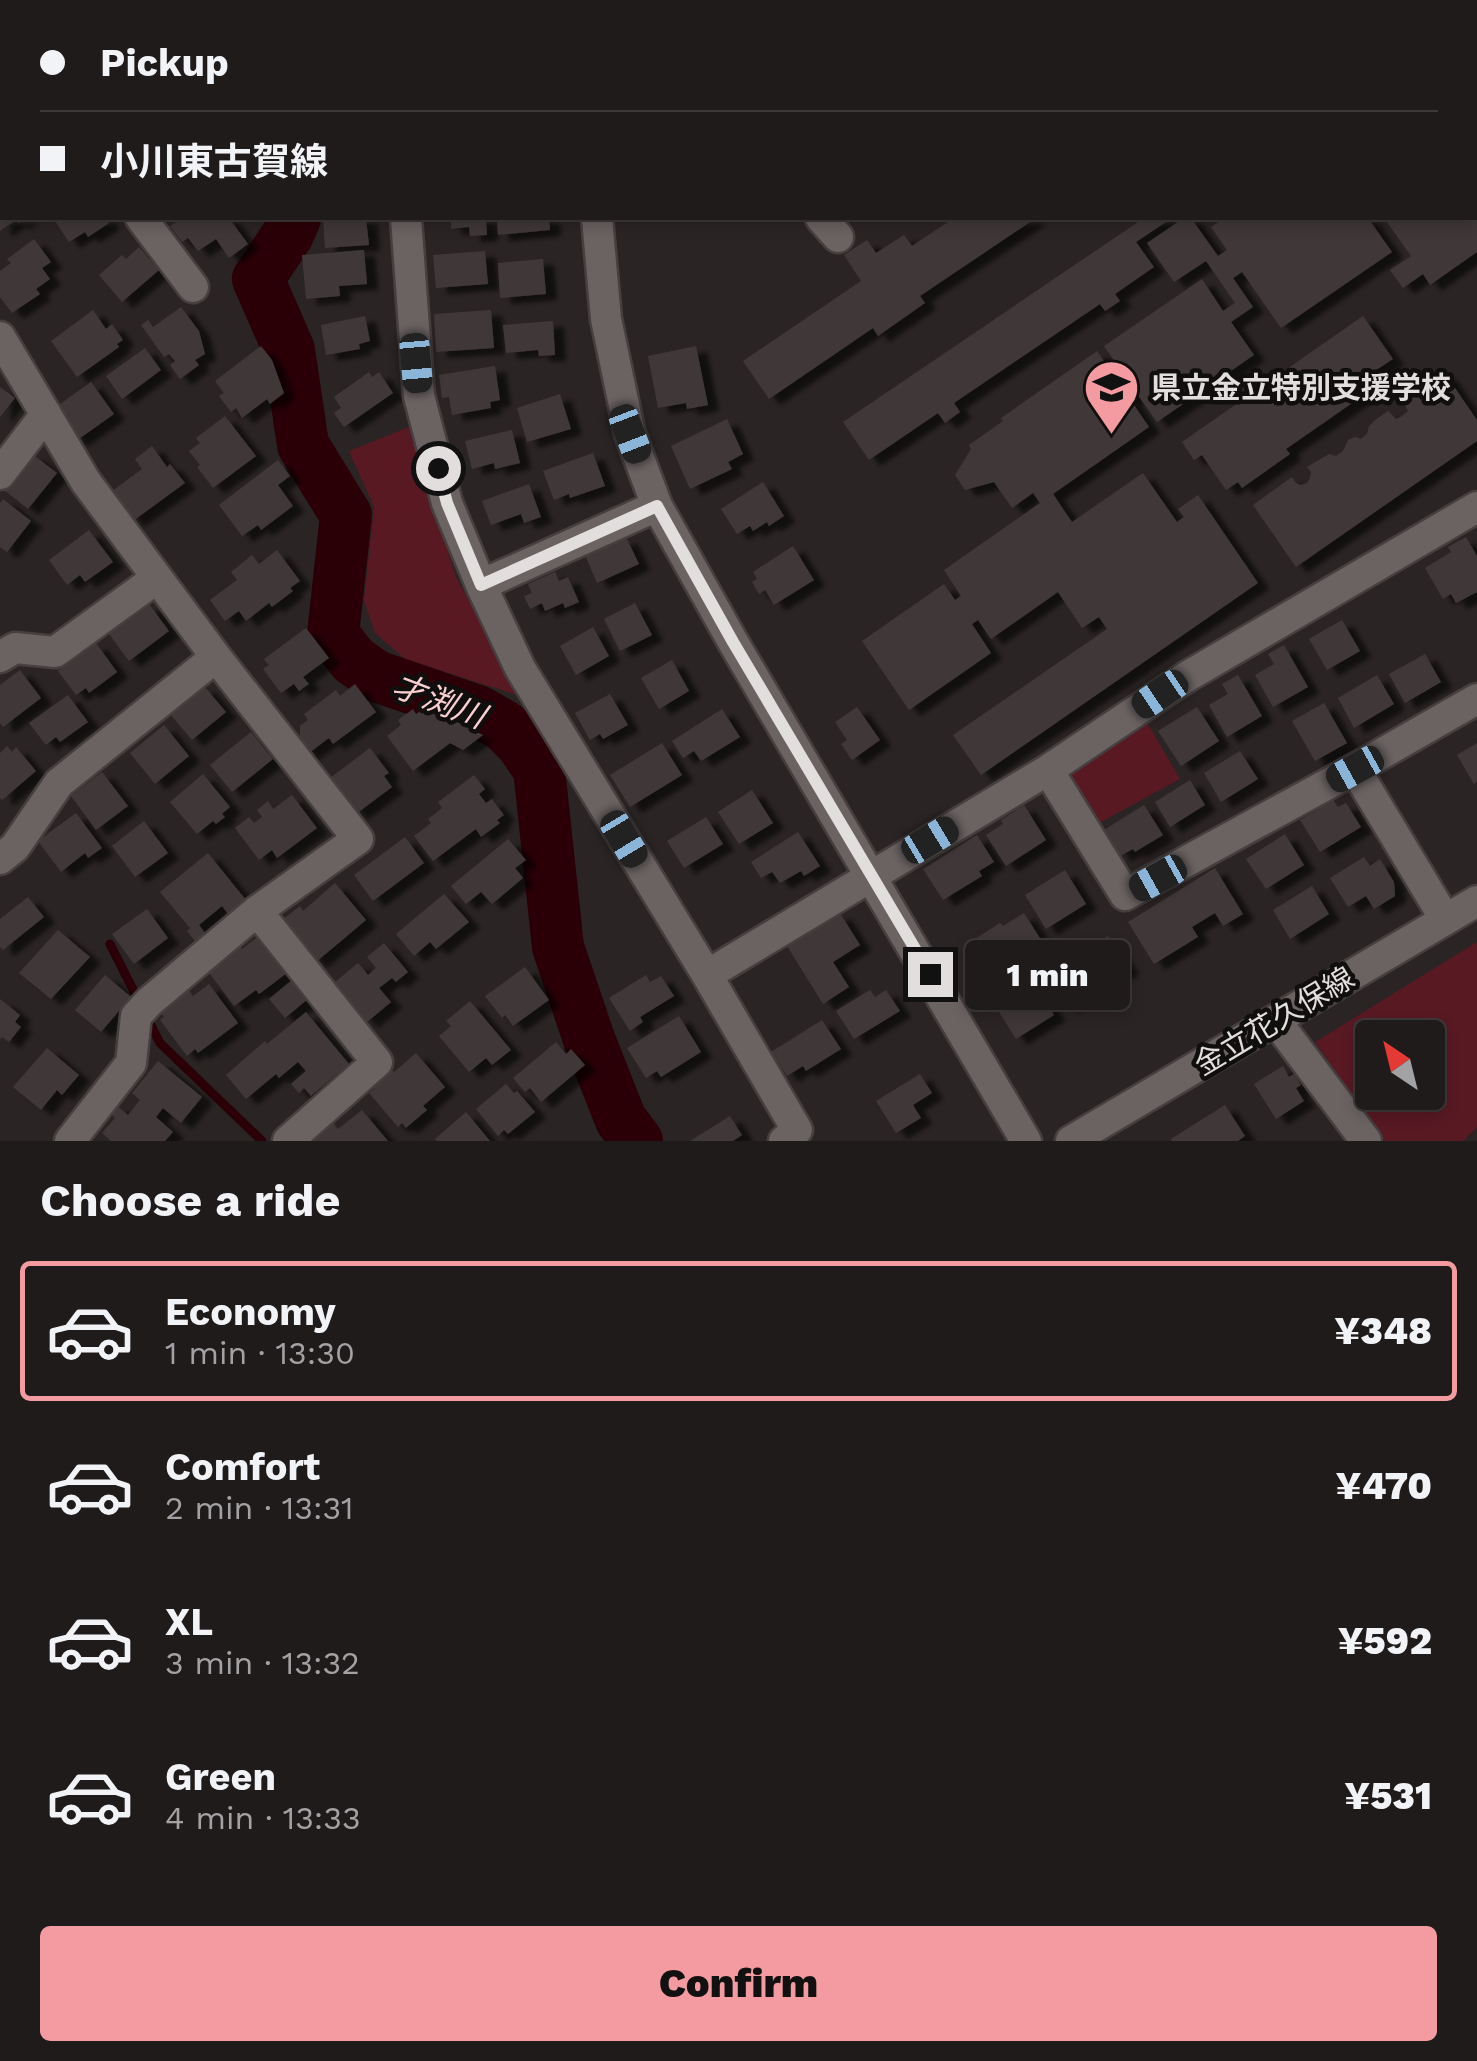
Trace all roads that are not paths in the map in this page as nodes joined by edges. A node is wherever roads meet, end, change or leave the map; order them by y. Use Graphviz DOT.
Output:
graph roads {
  1 [pos="143,220"];
  2 [pos="406,220"];
  3 [pos="596,220"];
  4 [pos="193,287"];
  5 [pos="0,337"];
  6 [pos="46,414"];
  7 [pos="0,474"];
  8 [pos="657,506"];
  9 [pos="1477,508"];
  10 [pos="157,578"];
  11 [pos="481,585"];
  12 [pos="0,657"];
  13 [pos="216,657"];
  14 [pos="1477,699"];
  15 [pos="1355,769"];
  16 [pos="1048,770"];
  17 [pos="0,859"];
  18 [pos="872,874"];
  19 [pos="1477,901"];
  20 [pos="257,911"];
  21 [pos="1445,919"];
  22 [pos="707,975"];
  23 [pos="1276,1021"];
  24 [pos="70,1141"];
  25 [pos="288,1141"];
  26 [pos="784,1141"];
  27 [pos="1026,1141"];
  28 [pos="1071,1141"];
  29 [pos="1366,1141"];
  1 -- 4 [label="street"];
  2 -- 11 [label="street"];
  3 -- 8 [label="street"];
  5 -- 6 [label="street"];
  6 -- 7 [label="street"];
  6 -- 10 [label="street"];
  8 -- 11 [label="street"];
  8 -- 18 [label="street"];
  9 -- 16 [label="street"];
  10 -- 12 [label="street"];
  10 -- 13 [label="street"];
  11 -- 22 [label="street"];
  13 -- 17 [label="street"];
  13 -- 20 [label="street"];
  14 -- 15 [label="street"];
  15 -- 16 [label="street"];
  15 -- 21 [label="street"];
  16 -- 18 [label="street"];
  18 -- 22 [label="street"];
  18 -- 27 [label="street"];
  19 -- 21 [label="street, 金立花久保線"];
  20 -- 24 [label="street"];
  20 -- 25 [label="street"];
  21 -- 23 [label="street, 金立花久保線"];
  22 -- 26 [label="street"];
  23 -- 28 [label="street, 金立花久保線"];
  23 -- 29 [label="street"];
}
